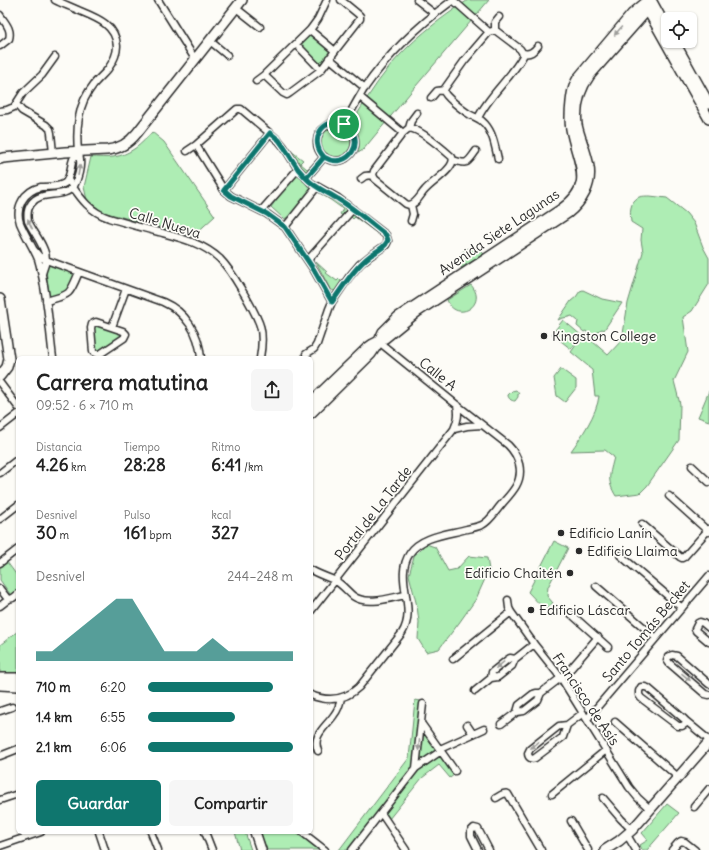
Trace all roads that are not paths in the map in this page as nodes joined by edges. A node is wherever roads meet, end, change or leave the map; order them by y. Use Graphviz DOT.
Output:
graph roads {
  1 [pos="55,0"];
  2 [pos="158,0"];
  3 [pos="242,0"];
  4 [pos="327,0"];
  5 [pos="341,0"];
  6 [pos="417,0"];
  7 [pos="453,0"];
  8 [pos="647,4"];
  9 [pos="236,8"];
  10 [pos="434,14"];
  11 [pos="0,16"];
  12 [pos="498,17"];
  13 [pos="661,22"];
  14 [pos="260,27"];
  15 [pos="310,30"];
  16 [pos="492,31"];
  17 [pos="210,41"];
  18 [pos="296,44"];
  19 [pos="0,46"];
  20 [pos="538,46"];
  21 [pos="678,48"];
  22 [pos="334,51"];
  23 [pos="523,53"];
  24 [pos="228,54"];
  25 [pos="55,57"];
  26 [pos="329,58"];
  27 [pos="195,59"];
  28 [pos="321,70"];
  29 [pos="264,75"];
  30 [pos="256,81"];
  31 [pos="365,88"];
  32 [pos="444,90"];
  33 [pos="360,97"];
  34 [pos="431,98"];
  35 [pos="16,104"];
  36 [pos="709,104"];
  37 [pos="0,111"];
  38 [pos="417,113"];
  39 [pos="478,118"];
  40 [pos="709,119"];
  41 [pos="344,124"];
  42 [pos="409,128"];
  43 [pos="270,133"];
  44 [pos="403,133"];
  45 [pos="196,145"];
  46 [pos="187,151"];
  47 [pos="476,151"];
  48 [pos="78,152"];
  49 [pos="53,153"];
  50 [pos="324,157"];
  51 [pos="1,158"];
  52 [pos="498,159"];
  53 [pos="453,160"];
  54 [pos="298,169"];
  55 [pos="373,175"];
  56 [pos="306,178"];
  57 [pos="361,179"];
  58 [pos="68,180"];
  59 [pos="73,187"];
  60 [pos="316,187"];
  61 [pos="224,190"];
  62 [pos="411,205"];
  63 [pos="353,209"];
  64 [pos="261,211"];
  65 [pos="410,221"];
  66 [pos="285,227"];
  67 [pos="34,250"];
  68 [pos="46,260"];
  69 [pos="308,260"];
  70 [pos="79,272"];
  71 [pos="42,274"];
  72 [pos="126,288"];
  73 [pos="0,299"];
  74 [pos="46,301"];
  75 [pos="332,302"];
  76 [pos="112,327"];
  77 [pos="378,342"];
  78 [pos="306,354"];
  79 [pos="53,356"];
  80 [pos="202,356"];
  81 [pos="260,356"];
  82 [pos="0,376"];
  83 [pos="0,383"];
  84 [pos="313,400"];
  85 [pos="16,404"];
  86 [pos="457,405"];
  87 [pos="313,411"];
  88 [pos="16,416"];
  89 [pos="482,425"];
  90 [pos="0,428"];
  91 [pos="454,429"];
  92 [pos="16,461"];
  93 [pos="692,466"];
  94 [pos="0,473"];
  95 [pos="709,482"];
  96 [pos="668,496"];
  97 [pos="16,507"];
  98 [pos="0,519"];
  99 [pos="642,524"];
  100 [pos="708,530"];
  101 [pos="16,551"];
  102 [pos="620,555"];
  103 [pos="0,563"];
  104 [pos="313,571"];
  105 [pos="709,576"];
  106 [pos="335,580"];
  107 [pos="596,586"];
  108 [pos="0,589"];
  109 [pos="405,595"];
  110 [pos="16,596"];
  111 [pos="10,599"];
  112 [pos="508,600"];
  113 [pos="0,606"];
  114 [pos="313,608"];
  115 [pos="682,608"];
  116 [pos="511,612"];
  117 [pos="570,613"];
  118 [pos="709,628"];
  119 [pos="598,637"];
  120 [pos="656,638"];
  121 [pos="709,642"];
  122 [pos="534,644"];
  123 [pos="608,647"];
  124 [pos="453,659"];
  125 [pos="0,678"];
  126 [pos="16,678"];
  127 [pos="560,678"];
  128 [pos="709,684"];
  129 [pos="0,685"];
  130 [pos="16,686"];
  131 [pos="475,691"];
  132 [pos="709,695"];
  133 [pos="313,696"];
  134 [pos="341,698"];
  135 [pos="423,704"];
  136 [pos="12,707"];
  137 [pos="0,711"];
  138 [pos="583,713"];
  139 [pos="587,720"];
  140 [pos="686,721"];
  141 [pos="615,722"];
  142 [pos="421,723"];
  143 [pos="501,724"];
  144 [pos="467,725"];
  145 [pos="567,725"];
  146 [pos="484,729"];
  147 [pos="472,734"];
  148 [pos="709,741"];
  149 [pos="16,750"];
  150 [pos="440,750"];
  151 [pos="606,750"];
  152 [pos="318,751"];
  153 [pos="0,756"];
  154 [pos="416,768"];
  155 [pos="455,771"];
  156 [pos="678,777"];
  157 [pos="709,789"];
  158 [pos="552,794"];
  159 [pos="16,795"];
  160 [pos="496,798"];
  161 [pos="603,798"];
  162 [pos="0,800"];
  163 [pos="694,807"];
  164 [pos="650,809"];
  165 [pos="381,813"];
  166 [pos="571,821"];
  167 [pos="629,833"];
  168 [pos="35,834"];
  169 [pos="100,834"];
  170 [pos="152,834"];
  171 [pos="206,834"];
  172 [pos="256,834"];
  173 [pos="305,834"];
  174 [pos="0,846"];
  175 [pos="105,850"];
  176 [pos="158,850"];
  177 [pos="212,850"];
  178 [pos="261,850"];
  179 [pos="325,850"];
  180 [pos="352,850"];
  181 [pos="406,850"];
  182 [pos="478,850"];
  183 [pos="489,850"];
  184 [pos="541,850"];
  185 [pos="588,850"];
  186 [pos="605,850"];
  187 [pos="636,850"];
  188 [pos="672,850"];
  189 [pos="695,850"];
  1 -- 48 [label="street"];
  2 -- 27 [label="street"];
  3 -- 9 [label="street"];
  4 -- 15 [label="street"];
  5 -- 22 [label="street"];
  6 -- 10 [label="street"];
  7 -- 10 [label="street"];
  7 -- 16 [label="street"];
  8 -- 13 [label="street"];
  8 -- 40 [label="street"];
  8 -- 77 [label="street, Avenida Siete Lagunas"];
  9 -- 14 [label="street"];
  9 -- 17 [label="street"];
  10 -- 31 [label="street"];
  11 -- 19 [label="street"];
  12 -- 16 [label="street"];
  15 -- 18 [label="street"];
  15 -- 22 [label="street"];
  16 -- 23 [label="street"];
  16 -- 32 [label="street"];
  17 -- 24 [label="street"];
  17 -- 27 [label="street"];
  18 -- 28 [label="street"];
  18 -- 29 [label="street"];
  20 -- 23 [label="street"];
  21 -- 36 [label="street"];
  22 -- 26 [label="street"];
  23 -- 39 [label="street"];
  25 -- 35 [label="street"];
  26 -- 28 [label="street"];
  26 -- 31 [label="street"];
  27 -- 48 [label="street"];
  28 -- 29 [label="street"];
  29 -- 30 [label="street"];
  31 -- 33 [label="street"];
  32 -- 34 [label="street"];
  32 -- 39 [label="street"];
  33 -- 41 [label="street"];
  33 -- 44 [label="street"];
  35 -- 37 [label="street"];
  35 -- 49 [label="street"];
  38 -- 42 [label="street"];
  39 -- 52 [label="street"];
  41 -- 50 [label="street"];
  41 -- 50 [label="street"];
  42 -- 44 [label="street"];
  42 -- 53 [label="street"];
  43 -- 45 [label="street"];
  43 -- 54 [label="street"];
  43 -- 61 [label="street"];
  44 -- 55 [label="street"];
  45 -- 46 [label="street"];
  45 -- 61 [label="street"];
  47 -- 53 [label="street"];
  48 -- 49 [label="street"];
  48 -- 58 [label="street"];
  59 -- 48 [label="street, one-way"];
  49 -- 51 [label="street"];
  50 -- 56 [label="street"];
  53 -- 62 [label="street"];
  54 -- 56 [label="street"];
  54 -- 64 [label="street"];
  55 -- 57 [label="street"];
  55 -- 62 [label="street"];
  56 -- 60 [label="street"];
  58 -- 59 [label="street, Calle Nueva"];
  58 -- 67 [label="street"];
  68 -- 59 [label="street, one-way"];
  59 -- 81 [label="street, Calle Nueva"];
  60 -- 63 [label="street"];
  60 -- 66 [label="street"];
  61 -- 64 [label="street"];
  62 -- 65 [label="street"];
  63 -- 69 [label="street"];
  63 -- 75 [label="street"];
  64 -- 66 [label="street"];
  66 -- 69 [label="street"];
  67 -- 68 [label="street"];
  67 -- 71 [label="street"];
  68 -- 70 [label="street"];
  68 -- 71 [label="street"];
  69 -- 75 [label="street"];
  70 -- 72 [label="street"];
  70 -- 74 [label="street"];
  71 -- 74 [label="street"];
  72 -- 76 [label="street"];
  72 -- 80 [label="street"];
  73 -- 82 [label="street"];
  74 -- 79 [label="street"];
  75 -- 78 [label="street"];
  76 -- 76 [label="street"];
  77 -- 84 [label="street, Avenida Siete Lagunas"];
  77 -- 86 [label="street, Calle A"];
  77 -- 87 [label="street, Avenida Siete Lagunas"];
  83 -- 85 [label="street"];
  86 -- 89 [label="street, Calle A"];
  86 -- 91 [label="street, Portal de La Tarde"];
  88 -- 90 [label="street"];
  89 -- 91 [label="street"];
  89 -- 109 [label="street"];
  91 -- 106 [label="street, Portal de La Tarde"];
  92 -- 94 [label="street"];
  93 -- 95 [label="street"];
  96 -- 100 [label="street"];
  97 -- 98 [label="street"];
  99 -- 100 [label="street"];
  101 -- 103 [label="street"];
  102 -- 115 [label="street"];
  104 -- 106 [label="street"];
  105 -- 115 [label="street, Santo Tomás Becket"];
  106 -- 109 [label="street"];
  106 -- 114 [label="street, Portal de La Tarde"];
  107 -- 120 [label="street"];
  108 -- 111 [label="street"];
  109 -- 134 [label="street"];
  110 -- 111 [label="street"];
  111 -- 113 [label="street"];
  112 -- 116 [label="street, Francisco de Asís"];
  115 -- 120 [label="street, Santo Tomás Becket"];
  116 -- 122 [label="street, Francisco de Asís"];
  116 -- 124 [label="street"];
  117 -- 119 [label="street"];
  118 -- 121 [label="street"];
  119 -- 123 [label="street"];
  119 -- 127 [label="street"];
  120 -- 139 [label="street, Santo Tomás Becket"];
  122 -- 127 [label="street, Francisco de Asís"];
  122 -- 131 [label="street"];
  125 -- 126 [label="street"];
  127 -- 138 [label="street, Francisco de Asís"];
  127 -- 143 [label="street"];
  128 -- 132 [label="street, one-way"];
  129 -- 130 [label="street"];
  133 -- 134 [label="street"];
  134 -- 152 [label="street"];
  135 -- 142 [label="street"];
  136 -- 137 [label="street"];
  138 -- 139 [label="street, Francisco de Asís"];
  138 -- 145 [label="street"];
  139 -- 151 [label="street, Francisco de Asís"];
  140 -- 140 [label="street"];
  140 -- 148 [label="street"];
  141 -- 156 [label="street"];
  142 -- 150 [label="street"];
  142 -- 154 [label="street, one-way"];
  144 -- 147 [label="street"];
  145 -- 145 [label="street, one-way"];
  146 -- 147 [label="street"];
  147 -- 150 [label="street"];
  148 -- 156 [label="street"];
  149 -- 153 [label="street"];
  150 -- 154 [label="street"];
  150 -- 155 [label="street"];
  151 -- 158 [label="street"];
  151 -- 164 [label="street, Francisco de Asís"];
  154 -- 165 [label="street"];
  156 -- 164 [label="street"];
  157 -- 163 [label="street"];
  159 -- 162 [label="street"];
  160 -- 184 [label="street"];
  161 -- 167 [label="street"];
  164 -- 167 [label="street"];
  165 -- 180 [label="street"];
  165 -- 181 [label="street"];
  166 -- 185 [label="street"];
  167 -- 186 [label="street"];
  167 -- 187 [label="street"];
  168 -- 174 [label="street"];
  169 -- 175 [label="street"];
  170 -- 176 [label="street"];
  171 -- 177 [label="street"];
  172 -- 178 [label="street"];
  173 -- 179 [label="street"];
  182 -- 183 [label="street"];
  188 -- 189 [label="street"];
}
